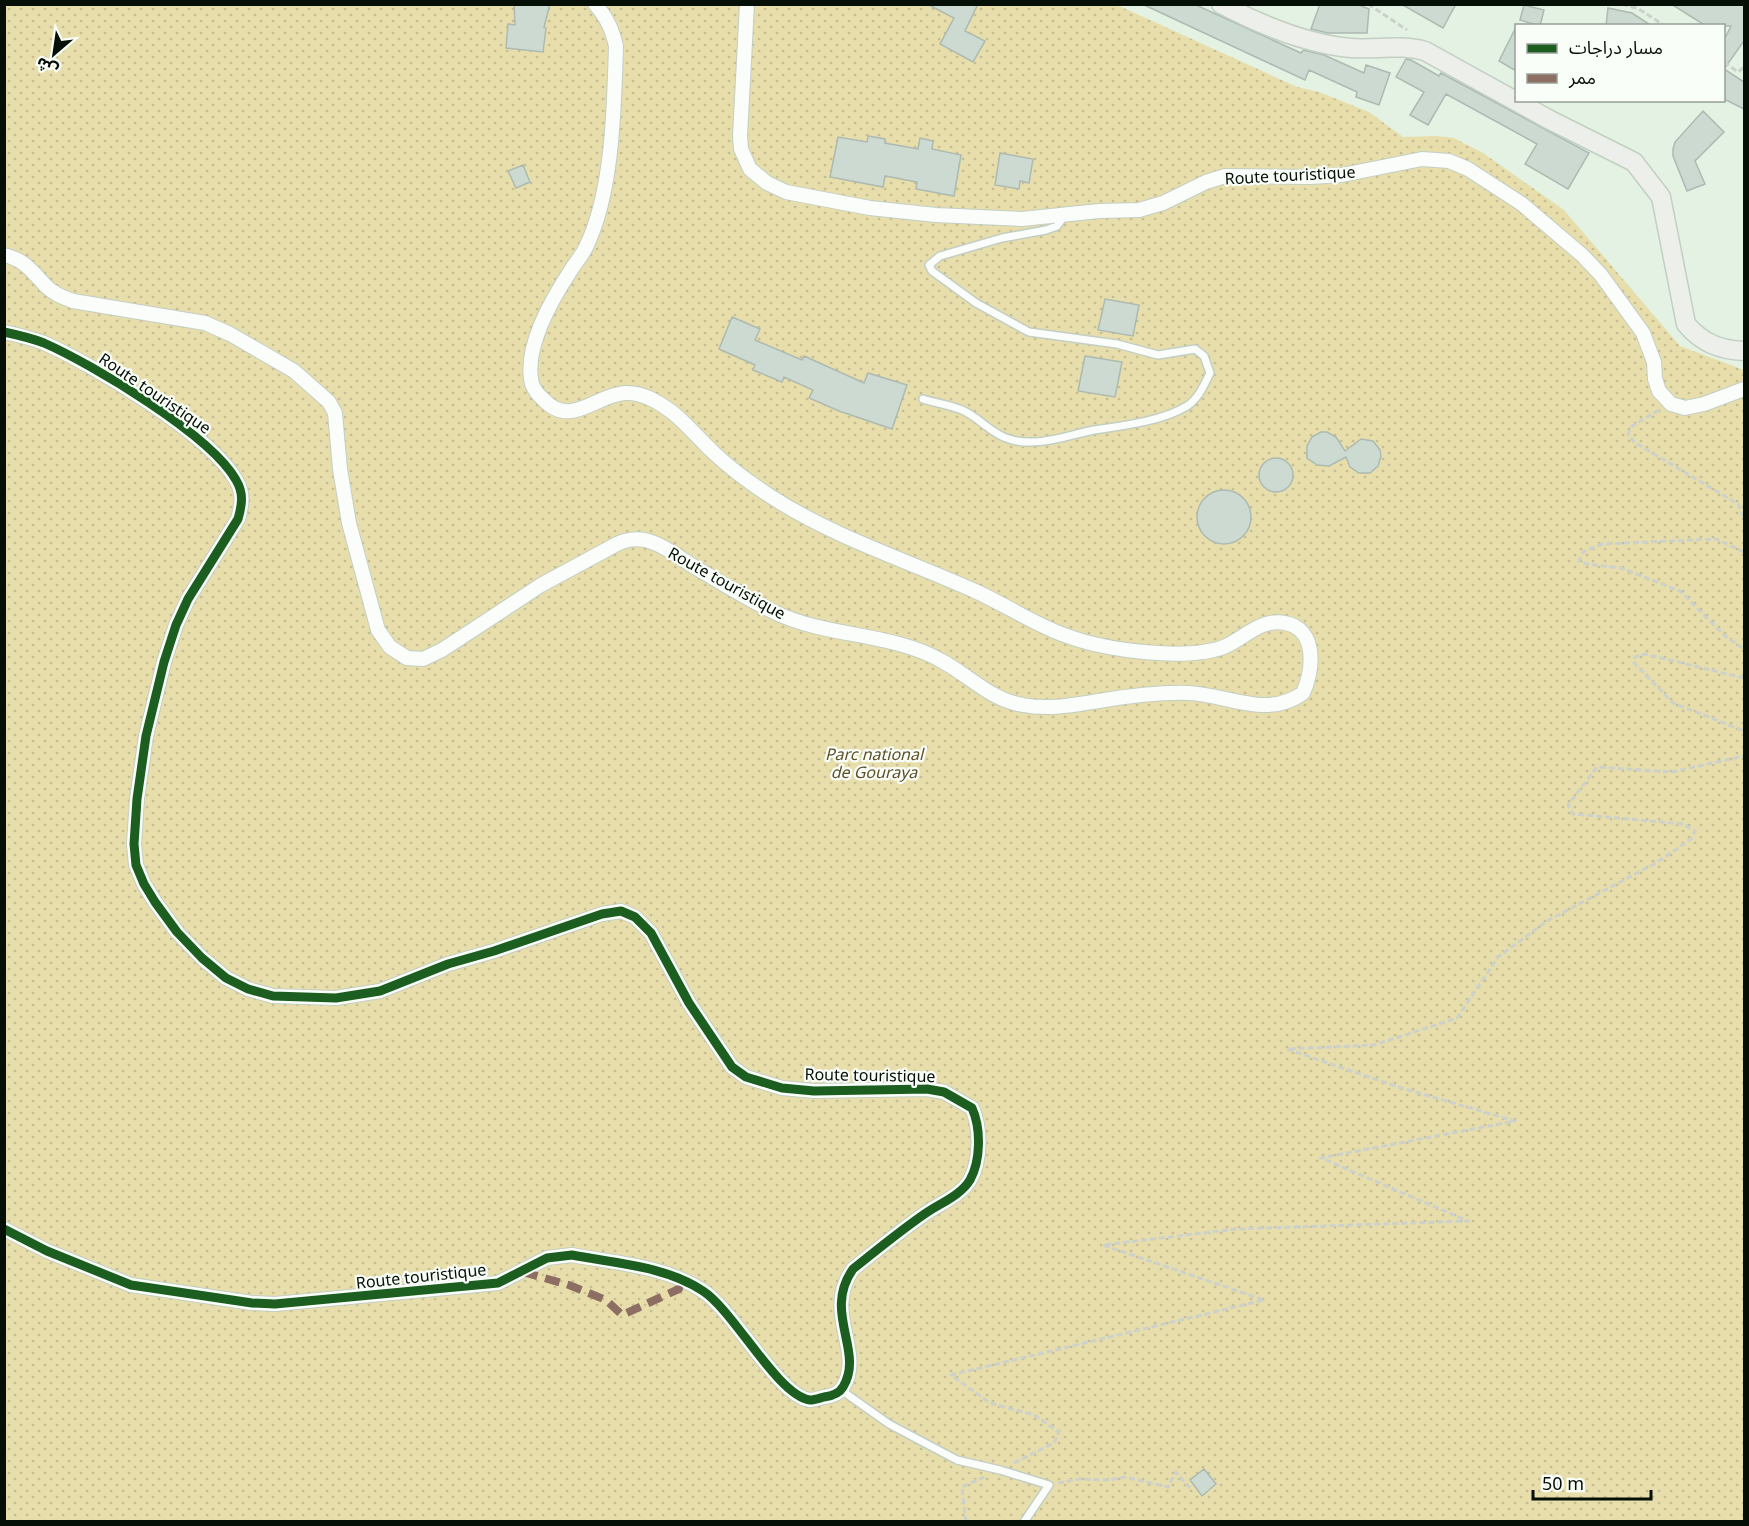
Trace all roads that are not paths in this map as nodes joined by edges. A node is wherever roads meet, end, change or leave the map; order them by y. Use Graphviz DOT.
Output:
graph roads {
  1 [pos="596,4"];
  2 [pos="747,4"];
  3 [pos="1221,4"];
  4 [pos="1515,100"];
  5 [pos="1519,102"];
  6 [pos="1065,214"];
  7 [pos="4,255"];
  8 [pos="4,332"];
  9 [pos="1744,351"];
  10 [pos="1744,389"];
  11 [pos="923,399"];
  12 [pos="4,1229"];
  13 [pos="841,1390"];
  14 [pos="1024,1521"];
  1 -- 7 [label="street, Route touristique"];
  2 -- 6 [label="street, Route touristique"];
  3 -- 4 [label="main road"];
  5 -- 9 [label="main road"];
  6 -- 10 [label="street, Route touristique"];
  6 -- 11 [label="lane"];
  8 -- 13 [label="street, Route touristique"];
  12 -- 13 [label="street, Route touristique"];
  13 -- 14 [label="lane"];
}
